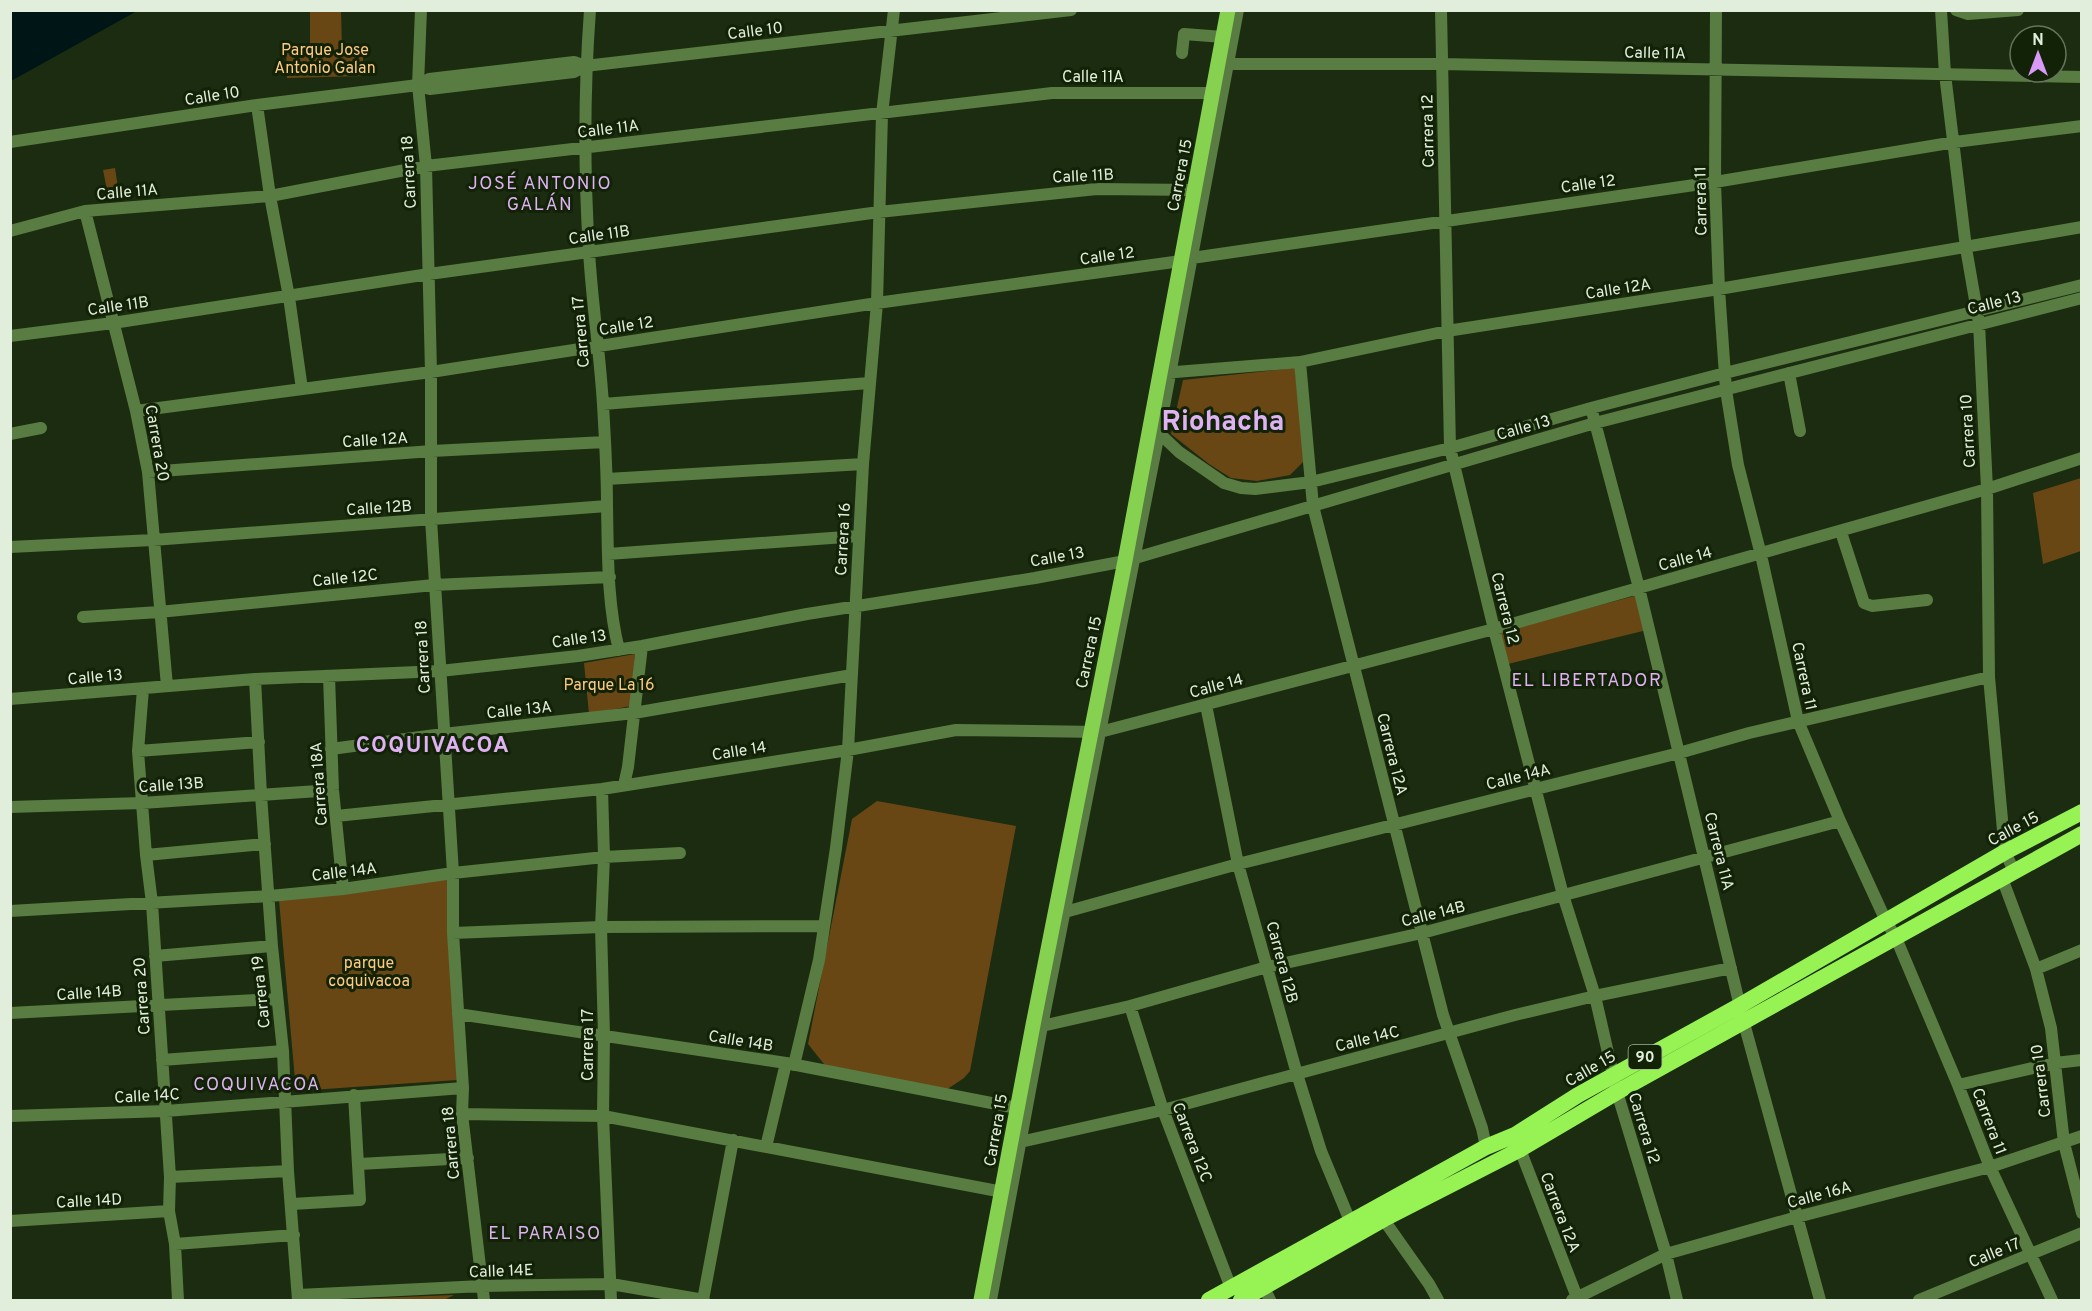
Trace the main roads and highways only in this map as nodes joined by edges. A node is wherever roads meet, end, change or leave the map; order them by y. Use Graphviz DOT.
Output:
graph roads {
  1 [pos="1228,10"];
  2 [pos="2082,812"];
  3 [pos="2082,834"];
  4 [pos="1517,1142"];
  5 [pos="1379,1213"];
  6 [pos="1236,1294"];
  7 [pos="1267,1294"];
  8 [pos="981,1300"];
  9 [pos="1209,1300"];
  1 -- 8 [label="main road, Carrera 15"];
  2 -- 4 [label="highway, Calle 15 / 90"];
  3 -- 4 [label="highway, Calle 15 / 90"];
  4 -- 5 [label="highway, Calle 15 / 90"];
  4 -- 5 [label="highway, Calle 15 / 90"];
  5 -- 6 [label="highway, Calle 15 / 90"];
  5 -- 7 [label="highway, Calle 15 / 90"];
  6 -- 7 [label="highway, Calle 15 / 90"];
  6 -- 9 [label="highway, Calle 15 / 90"];
}
